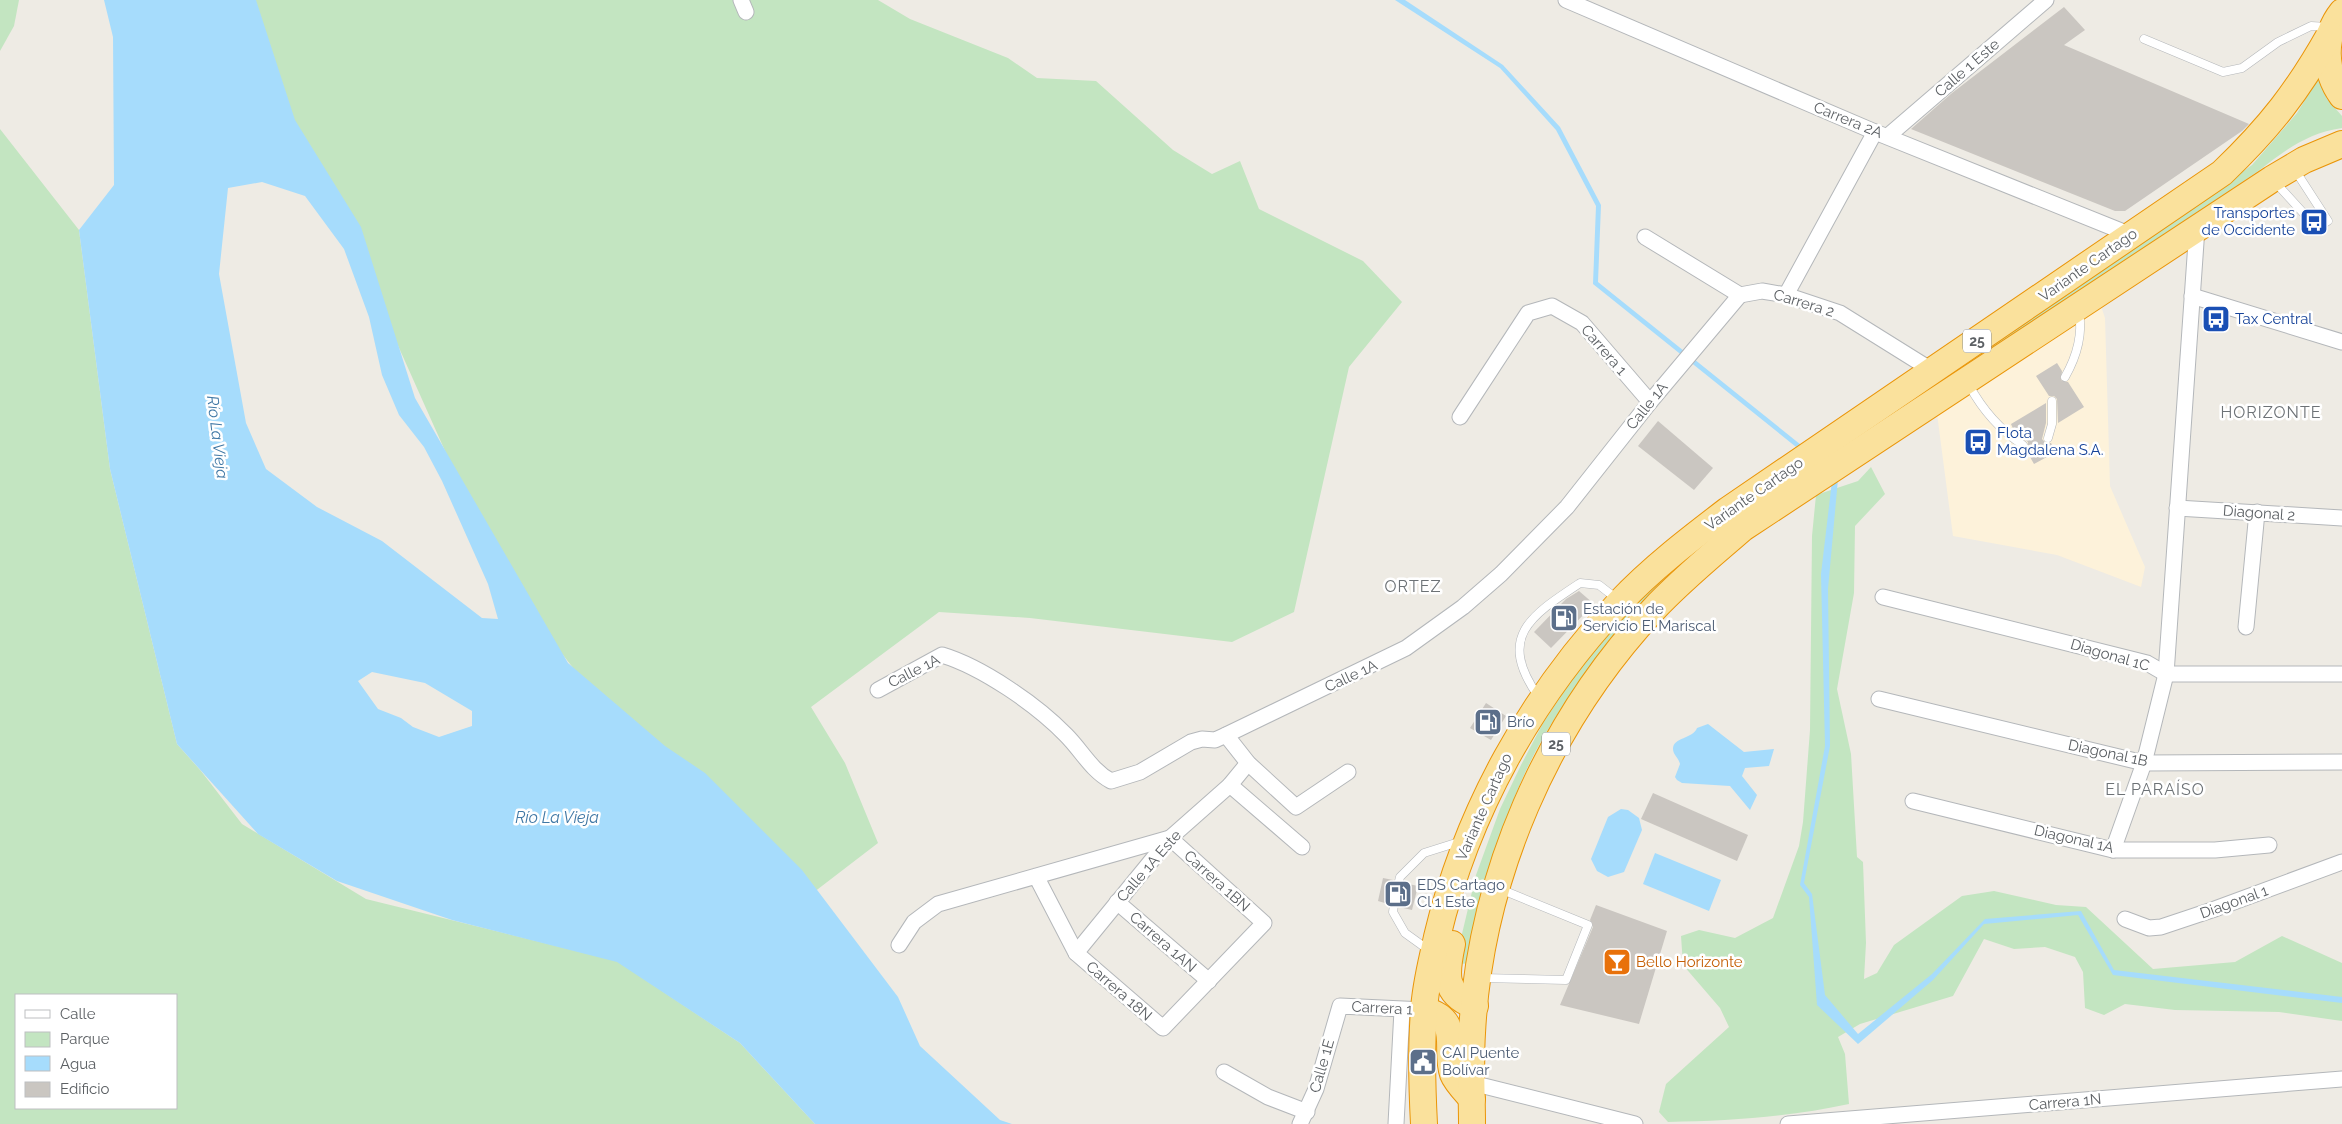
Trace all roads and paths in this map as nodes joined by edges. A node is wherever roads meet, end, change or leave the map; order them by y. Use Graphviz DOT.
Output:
graph roads {
  1 [pos="1566,0"];
  2 [pos="2046,0"];
  3 [pos="2337,18"];
  4 [pos="2144,39"];
  5 [pos="2342,96"];
  6 [pos="1881,134"];
  7 [pos="2342,144"];
  8 [pos="2282,172"];
  9 [pos="2197,228"];
  10 [pos="2131,235"];
  11 [pos="1645,237"];
  12 [pos="1740,295"];
  13 [pos="1786,295"];
  14 [pos="2192,296"];
  15 [pos="2078,306"];
  16 [pos="2342,342"];
  17 [pos="1933,371"];
  18 [pos="2065,377"];
  19 [pos="1966,381"];
  20 [pos="2052,401"];
  21 [pos="1650,402"];
  22 [pos="1460,417"];
  23 [pos="2048,438"];
  24 [pos="2023,445"];
  25 [pos="1832,455"];
  26 [pos="1804,473"];
  27 [pos="2177,508"];
  28 [pos="2257,512"];
  29 [pos="2342,518"];
  30 [pos="1883,597"];
  31 [pos="1620,602"];
  32 [pos="2246,627"];
  33 [pos="2166,674"];
  34 [pos="2342,674"];
  35 [pos="878,690"];
  36 [pos="1879,699"];
  37 [pos="1540,700"];
  38 [pos="1226,735"];
  39 [pos="2342,762"];
  40 [pos="2144,763"];
  41 [pos="1248,764"];
  42 [pos="1348,772"];
  43 [pos="1230,785"];
  44 [pos="1913,801"];
  45 [pos="1170,838"];
  46 [pos="1467,840"];
  47 [pos="2268,845"];
  48 [pos="1302,847"];
  49 [pos="2113,850"];
  50 [pos="2342,862"];
  51 [pos="1036,876"];
  52 [pos="1399,881"];
  53 [pos="1497,888"];
  54 [pos="1117,902"];
  55 [pos="1394,905"];
  56 [pos="1442,915"];
  57 [pos="2125,919"];
  58 [pos="898,945"];
  59 [pos="1076,953"];
  60 [pos="1433,954"];
  61 [pos="1477,978"];
  62 [pos="1209,981"];
  63 [pos="1340,1006"];
  64 [pos="1475,1006"];
  65 [pos="1413,1010"];
  66 [pos="1224,1072"];
  67 [pos="2342,1079"];
  68 [pos="1472,1106"];
  69 [pos="1304,1118"];
  70 [pos="1424,1123"];
  71 [pos="1396,1124"];
  72 [pos="1635,1124"];
  73 [pos="1788,1124"];
  1 -- 6 [label="street, Carrera 2A"];
  2 -- 6 [label="street, Calle 1 Este"];
  3 -- 4 [label="lane"];
  3 -- 5 [label="highway"];
  3 -- 10 [label="highway, Variante Cartago / 25"];
  6 -- 10 [label="street, Carrera 2A"];
  6 -- 13 [label="street"];
  7 -- 8 [label="highway, Variante Cartago / 25"];
  8 -- 8 [label="lane"];
  8 -- 9 [label="highway, Variante Cartago / 25"];
  9 -- 14 [label="street"];
  9 -- 15 [label="highway, Variante Cartago / 25"];
  10 -- 17 [label="highway, Variante Cartago / 25"];
  11 -- 12 [label="street"];
  12 -- 13 [label="street, Carrera 2"];
  12 -- 21 [label="street, Calle 1A"];
  13 -- 17 [label="street, Carrera 2"];
  14 -- 16 [label="street"];
  14 -- 27 [label="street"];
  15 -- 18 [label="lane"];
  15 -- 19 [label="highway, Variante Cartago / 25"];
  17 -- 25 [label="highway, Variante Cartago / 25"];
  19 -- 24 [label="lane"];
  19 -- 25 [label="highway, Variante Cartago / 25"];
  20 -- 23 [label="lane"];
  21 -- 22 [label="street, Carrera 1"];
  21 -- 38 [label="street, Calle 1A"];
  25 -- 26 [label="highway, Variante Cartago / 25"];
  26 -- 31 [label="highway, Variante Cartago / 25"];
  26 -- 53 [label="highway, Variante Cartago / 25"];
  27 -- 28 [label="street, Diagonal 2"];
  27 -- 33 [label="street"];
  28 -- 29 [label="street, Diagonal 2"];
  28 -- 32 [label="street"];
  30 -- 33 [label="street, Diagonal 1C"];
  31 -- 37 [label="highway, Variante Cartago / 25"];
  31 -- 37 [label="lane"];
  33 -- 34 [label="street, Diagonal 1C"];
  33 -- 40 [label="street"];
  35 -- 38 [label="street, Calle 1A"];
  36 -- 40 [label="street, Diagonal 1B"];
  37 -- 46 [label="highway, Variante Cartago / 25"];
  38 -- 41 [label="street"];
  39 -- 40 [label="street, Diagonal 1B"];
  40 -- 49 [label="street"];
  41 -- 42 [label="street"];
  41 -- 43 [label="street, Calle 1A Este"];
  43 -- 45 [label="street, Calle 1A Este"];
  43 -- 48 [label="street"];
  44 -- 49 [label="street, Diagonal 1A"];
  45 -- 51 [label="street"];
  45 -- 54 [label="street, Calle 1A Este"];
  45 -- 62 [label="street, Carrera 1BN"];
  46 -- 52 [label="lane"];
  46 -- 56 [label="highway, Variante Cartago / 25"];
  47 -- 49 [label="street, Diagonal 1A"];
  50 -- 57 [label="street, Diagonal 1"];
  51 -- 58 [label="street"];
  51 -- 59 [label="street"];
  53 -- 61 [label="highway, Variante Cartago / 25"];
  53 -- 61 [label="lane"];
  54 -- 59 [label="street, Calle 1A Este"];
  54 -- 62 [label="street, Carrera 1AN"];
  55 -- 60 [label="lane"];
  56 -- 60 [label="highway, Variante Cartago / 25"];
  56 -- 64 [label="highway"];
  59 -- 62 [label="street, Carrera 18N"];
  60 -- 65 [label="highway, Variante Cartago / 25"];
  61 -- 64 [label="highway, Variante Cartago / 25"];
  63 -- 65 [label="street, Carrera 1"];
  63 -- 69 [label="street, Calle 1E"];
  64 -- 68 [label="highway, Variante Cartago / 25"];
  65 -- 68 [label="highway"];
  65 -- 70 [label="highway, Variante Cartago / 25"];
  65 -- 71 [label="street"];
  66 -- 69 [label="street"];
  67 -- 73 [label="street, Carrera 1N"];
  68 -- 72 [label="street"];
}
